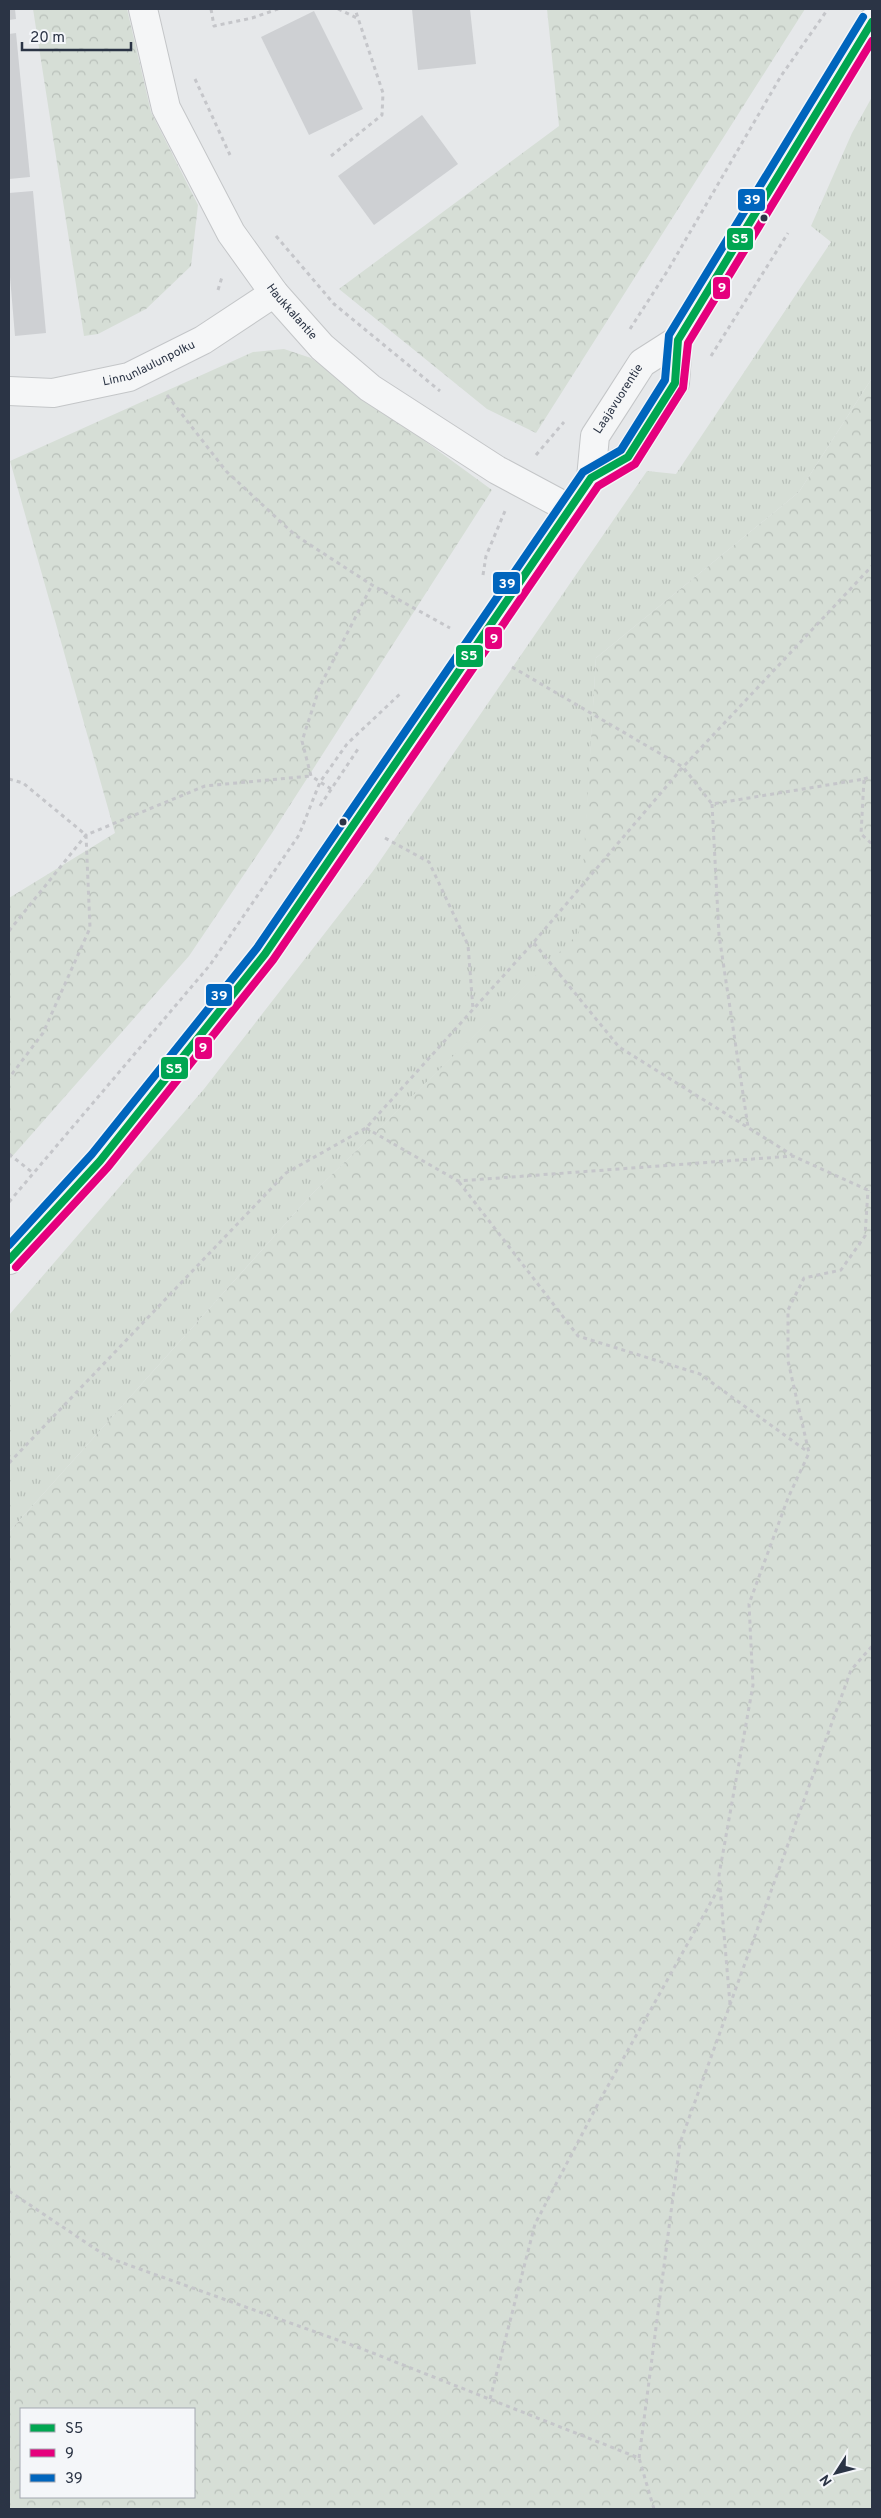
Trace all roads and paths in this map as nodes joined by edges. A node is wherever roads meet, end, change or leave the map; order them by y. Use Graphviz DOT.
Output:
graph roads {
  1 [pos="143,9"];
  2 [pos="210,9"];
  3 [pos="278,9"];
  4 [pos="338,9"];
  5 [pos="355,9"];
  6 [pos="828,9"];
  7 [pos="358,18"];
  8 [pos="872,22"];
  9 [pos="192,71"];
  10 [pos="332,156"];
  11 [pos="233,161"];
  12 [pos="271,230"];
  13 [pos="231,233"];
  14 [pos="274,293"];
  15 [pos="216,295"];
  16 [pos="627,335"];
  17 [pos="678,340"];
  18 [pos="152,366"];
  19 [pos="9,390"];
  20 [pos="447,397"];
  21 [pos="541,448"];
  22 [pos="591,478"];
  23 [pos="519,482"];
  24 [pos="570,509"];
  25 [pos="872,566"];
  26 [pos="372,585"];
  27 [pos="481,585"];
  28 [pos="455,630"];
  29 [pos="512,667"];
  30 [pos="409,686"];
  31 [pos="358,749"];
  32 [pos="683,766"];
  33 [pos="311,776"];
  34 [pos="872,776"];
  35 [pos="9,779"];
  36 [pos="864,779"];
  37 [pos="320,782"];
  38 [pos="331,789"];
  39 [pos="712,804"];
  40 [pos="320,806"];
  41 [pos="355,822"];
  42 [pos="86,835"];
  43 [pos="872,844"];
  44 [pos="9,931"];
  45 [pos="533,943"];
  46 [pos="473,1010"];
  47 [pos="9,1078"];
  48 [pos="366,1128"];
  49 [pos="748,1128"];
  50 [pos="9,1154"];
  51 [pos="793,1156"];
  52 [pos="33,1173"];
  53 [pos="458,1182"];
  54 [pos="870,1191"];
  55 [pos="9,1202"];
  56 [pos="9,1260"];
  57 [pos="809,1453"];
  58 [pos="9,1463"];
  59 [pos="872,1646"];
  60 [pos="720,1886"];
  61 [pos="730,2004"];
  62 [pos="9,2192"];
  63 [pos="490,2399"];
  64 [pos="638,2458"];
  65 [pos="654,2509"];
  1 -- 13 [label="street, Haukkalantie"];
  2 -- 3 [label="path"];
  4 -- 7 [label="path"];
  5 -- 7 [label="path"];
  6 -- 16 [label="path"];
  7 -- 10 [label="path"];
  8 -- 17 [label="street, Laajavuorentie"];
  9 -- 11 [label="path"];
  12 -- 20 [label="path"];
  13 -- 14 [label="street, Haukkalantie"];
  13 -- 15 [label="path"];
  14 -- 18 [label="street, Linnunlaulunpolku"];
  14 -- 23 [label="street, Haukkalantie"];
  17 -- 22 [label="street, Laajavuorentie"];
  17 -- 22 [label="street, Laajavuorentie"];
  18 -- 19 [label="street, Linnunlaulunpolku"];
  18 -- 26 [label="path"];
  21 -- 23 [label="path"];
  22 -- 24 [label="street, Laajavuorentie"];
  23 -- 24 [label="street, Haukkalantie"];
  23 -- 27 [label="path"];
  24 -- 41 [label="street, Laajavuorentie"];
  25 -- 32 [label="path"];
  26 -- 28 [label="path"];
  26 -- 33 [label="path"];
  29 -- 32 [label="path"];
  30 -- 37 [label="path"];
  31 -- 38 [label="path"];
  32 -- 39 [label="path"];
  32 -- 45 [label="path"];
  33 -- 37 [label="path"];
  33 -- 42 [label="path"];
  34 -- 36 [label="path"];
  35 -- 42 [label="path"];
  36 -- 39 [label="path"];
  36 -- 43 [label="path"];
  37 -- 38 [label="path"];
  37 -- 52 [label="path"];
  38 -- 40 [label="path"];
  39 -- 49 [label="path"];
  41 -- 46 [label="path"];
  41 -- 56 [label="street, Laajavuorentie"];
  42 -- 44 [label="path"];
  42 -- 47 [label="path"];
  45 -- 46 [label="path"];
  45 -- 49 [label="path"];
  46 -- 48 [label="path"];
  48 -- 53 [label="path"];
  48 -- 58 [label="path"];
  49 -- 51 [label="path"];
  50 -- 52 [label="path"];
  51 -- 53 [label="path"];
  51 -- 54 [label="path"];
  52 -- 55 [label="path"];
  53 -- 57 [label="path"];
  54 -- 57 [label="path"];
  57 -- 60 [label="path"];
  59 -- 61 [label="path"];
  60 -- 61 [label="path"];
  60 -- 63 [label="path"];
  61 -- 64 [label="path"];
  62 -- 63 [label="path"];
  63 -- 64 [label="path"];
  64 -- 65 [label="path"];
}
